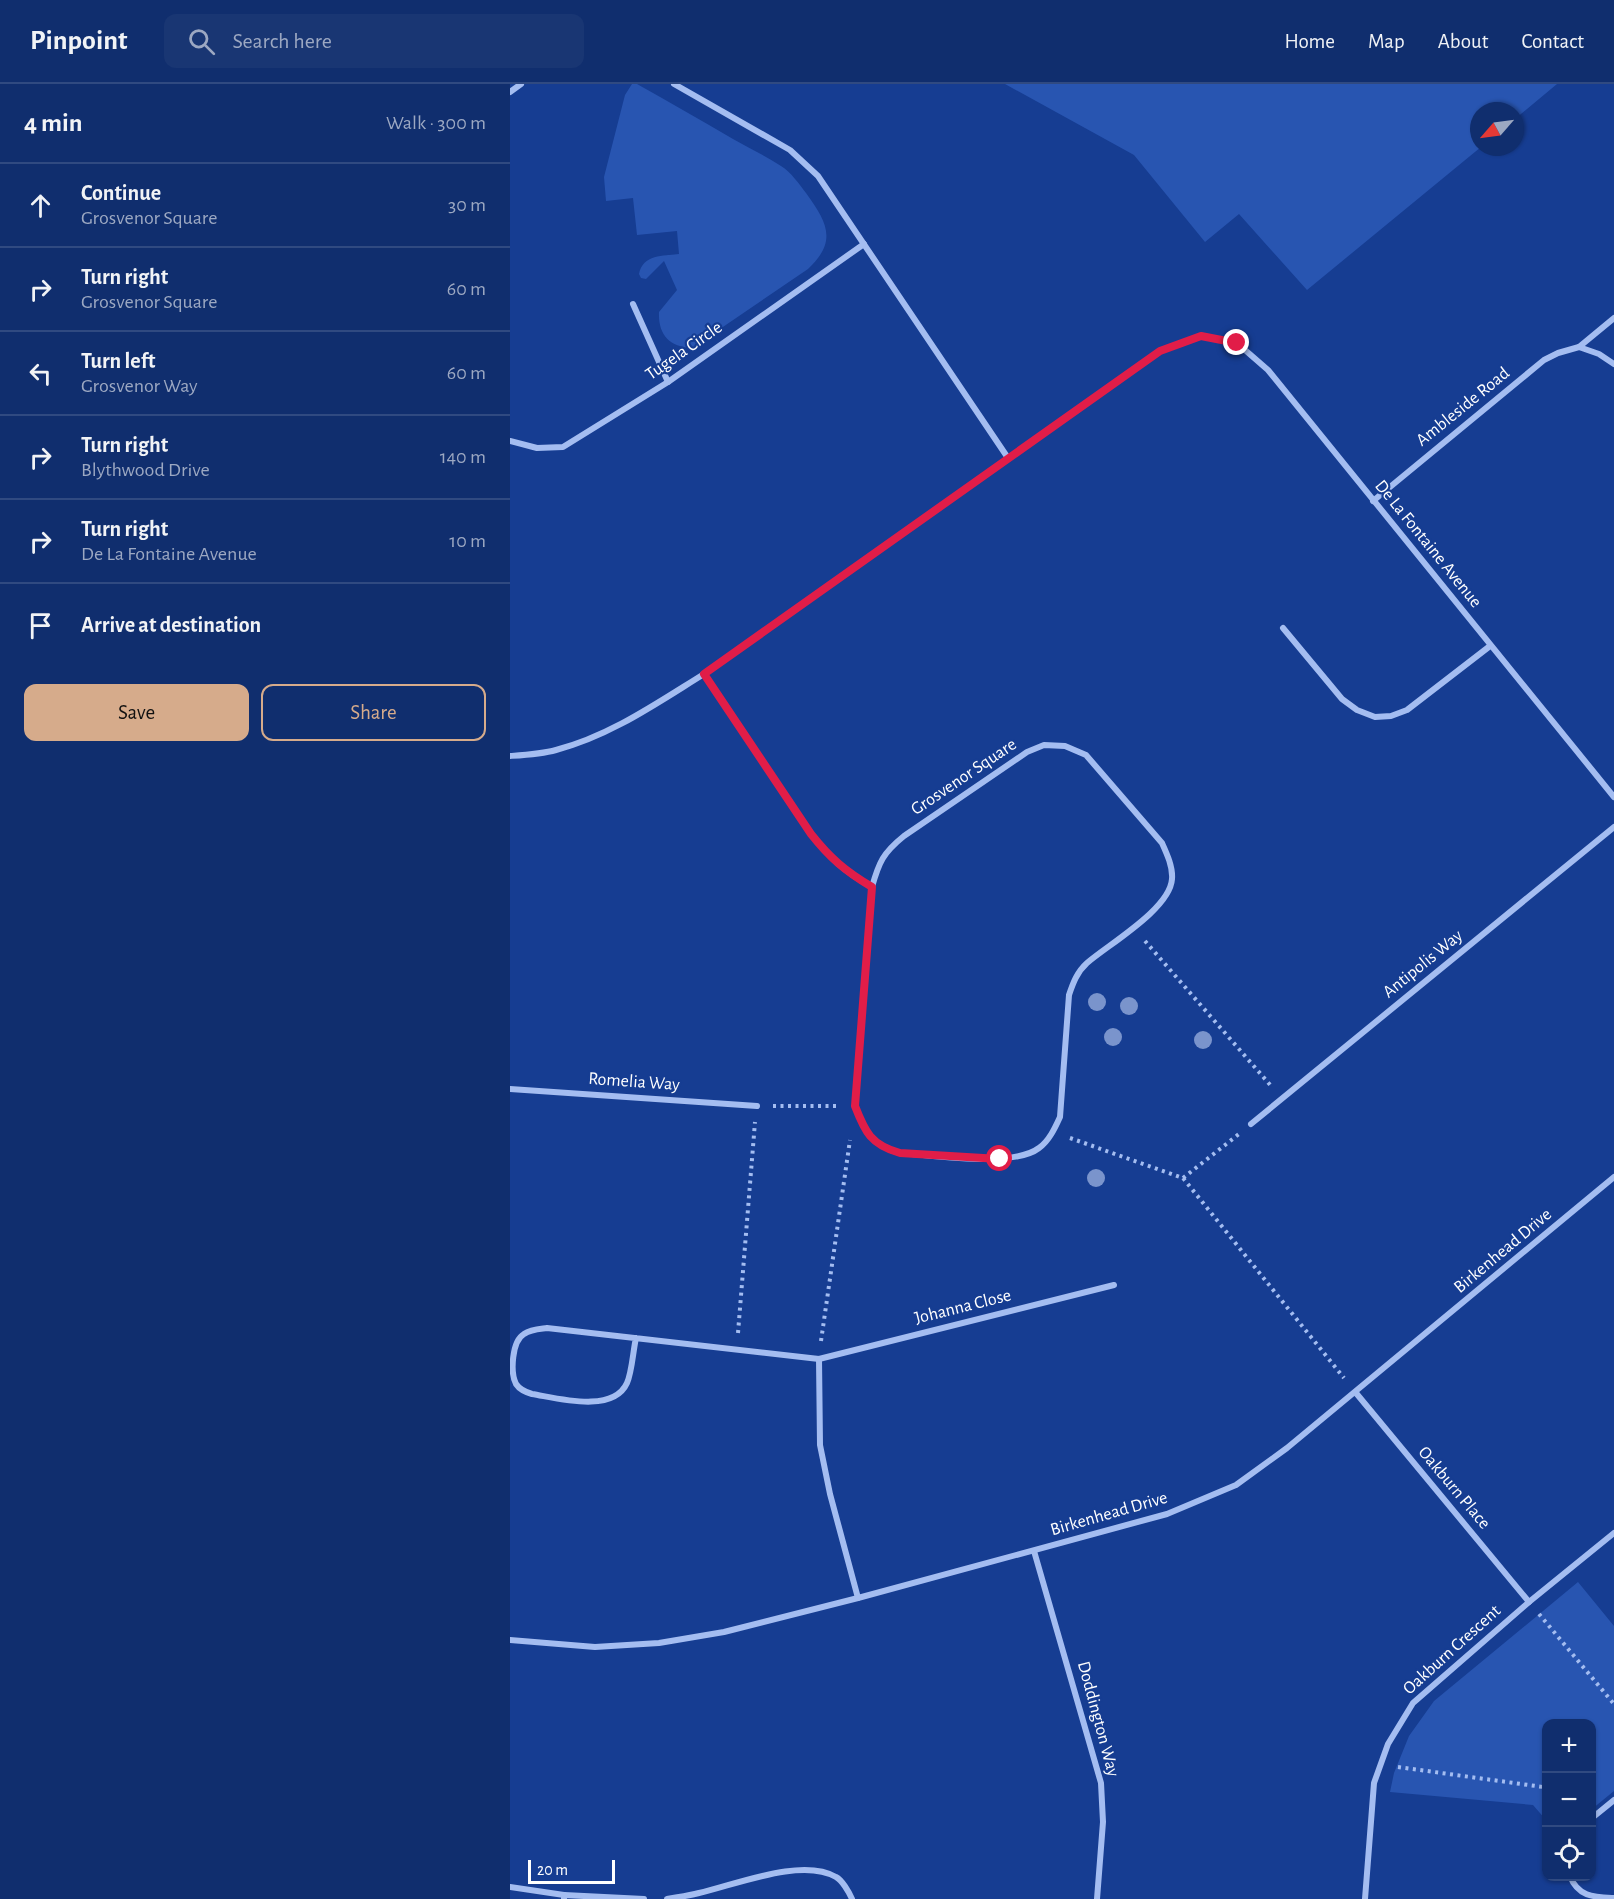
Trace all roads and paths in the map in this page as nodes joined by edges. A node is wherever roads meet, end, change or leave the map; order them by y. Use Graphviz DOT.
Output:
graph roads {
  1 [pos="521,84"];
  2 [pos="674,84"];
  3 [pos="510,92"];
  4 [pos="864,244"];
  5 [pos="633,304"];
  6 [pos="1614,318"];
  7 [pos="1579,347"];
  8 [pos="1614,364"];
  9 [pos="668,382"];
  10 [pos="510,441"];
  11 [pos="1008,458"];
  12 [pos="1373,501"];
  13 [pos="1283,628"];
  14 [pos="1490,646"];
  15 [pos="704,674"];
  16 [pos="510,756"];
  17 [pos="1614,797"];
  18 [pos="1614,827"];
  19 [pos="872,887"];
  20 [pos="1133,928"];
  21 [pos="510,1089"];
  22 [pos="1282,1099"];
  23 [pos="757,1106"];
  24 [pos="855,1106"];
  25 [pos="1251,1124"];
  26 [pos="1053,1132"];
  27 [pos="1183,1178"];
  28 [pos="1614,1178"];
  29 [pos="1114,1285"];
  30 [pos="636,1338"];
  31 [pos="736,1349"];
  32 [pos="819,1359"];
  33 [pos="1356,1393"];
  34 [pos="1614,1533"];
  35 [pos="1035,1551"];
  36 [pos="858,1598"];
  37 [pos="1529,1602"];
  38 [pos="510,1640"];
  39 [pos="1614,1704"];
  40 [pos="1381,1764"];
  41 [pos="1542,1787"];
  42 [pos="1614,1800"];
  43 [pos="1596,1815"];
  44 [pos="1573,1881"];
  45 [pos="510,1887"];
  46 [pos="564,1897"];
  47 [pos="1614,1898"];
  48 [pos="644,1899"];
  49 [pos="667,1899"];
  50 [pos="852,1899"];
  51 [pos="1097,1899"];
  52 [pos="1365,1899"];
  1 -- 3 [label="street"];
  2 -- 4 [label="street"];
  4 -- 9 [label="street, Tugela Circle"];
  4 -- 11 [label="street"];
  5 -- 9 [label="street"];
  6 -- 7 [label="street, Ambleside Road"];
  7 -- 8 [label="street"];
  7 -- 12 [label="street, Ambleside Road"];
  9 -- 10 [label="street, Tugela Circle"];
  11 -- 12 [label="street, De La Fontaine Avenue"];
  11 -- 15 [label="street"];
  12 -- 14 [label="street, De La Fontaine Avenue"];
  13 -- 14 [label="street"];
  14 -- 17 [label="street, De La Fontaine Avenue"];
  15 -- 16 [label="street"];
  15 -- 19 [label="street"];
  18 -- 22 [label="street, Antipolis Way"];
  19 -- 20 [label="street, Grosvenor Square"];
  19 -- 24 [label="street, Grosvenor Square"];
  20 -- 22 [label="path"];
  20 -- 26 [label="street, Grosvenor Square"];
  21 -- 23 [label="street, Romelia Way"];
  22 -- 25 [label="street, Antipolis Way"];
  23 -- 24 [label="path"];
  23 -- 31 [label="path"];
  24 -- 26 [label="street, Grosvenor Square"];
  24 -- 32 [label="path"];
  25 -- 27 [label="path"];
  26 -- 27 [label="path"];
  27 -- 33 [label="path"];
  28 -- 33 [label="street, Birkenhead Drive"];
  29 -- 32 [label="street, Johanna Close"];
  30 -- 30 [label="street, Johanna Close"];
  30 -- 31 [label="street, Johanna Close"];
  31 -- 32 [label="street, Johanna Close"];
  32 -- 36 [label="street"];
  33 -- 35 [label="street, Birkenhead Drive"];
  33 -- 37 [label="street, Oakburn Place"];
  34 -- 37 [label="street, Oakburn Crescent"];
  35 -- 36 [label="street, Birkenhead Drive"];
  35 -- 51 [label="street, Doddington Way"];
  36 -- 38 [label="street, Birkenhead Drive"];
  37 -- 39 [label="path"];
  37 -- 40 [label="street, Oakburn Crescent"];
  40 -- 41 [label="path"];
  40 -- 52 [label="street, Oakburn Crescent"];
  42 -- 43 [label="street"];
  44 -- 47 [label="street"];
  45 -- 46 [label="street"];
  46 -- 48 [label="street"];
  49 -- 50 [label="street"];
}
